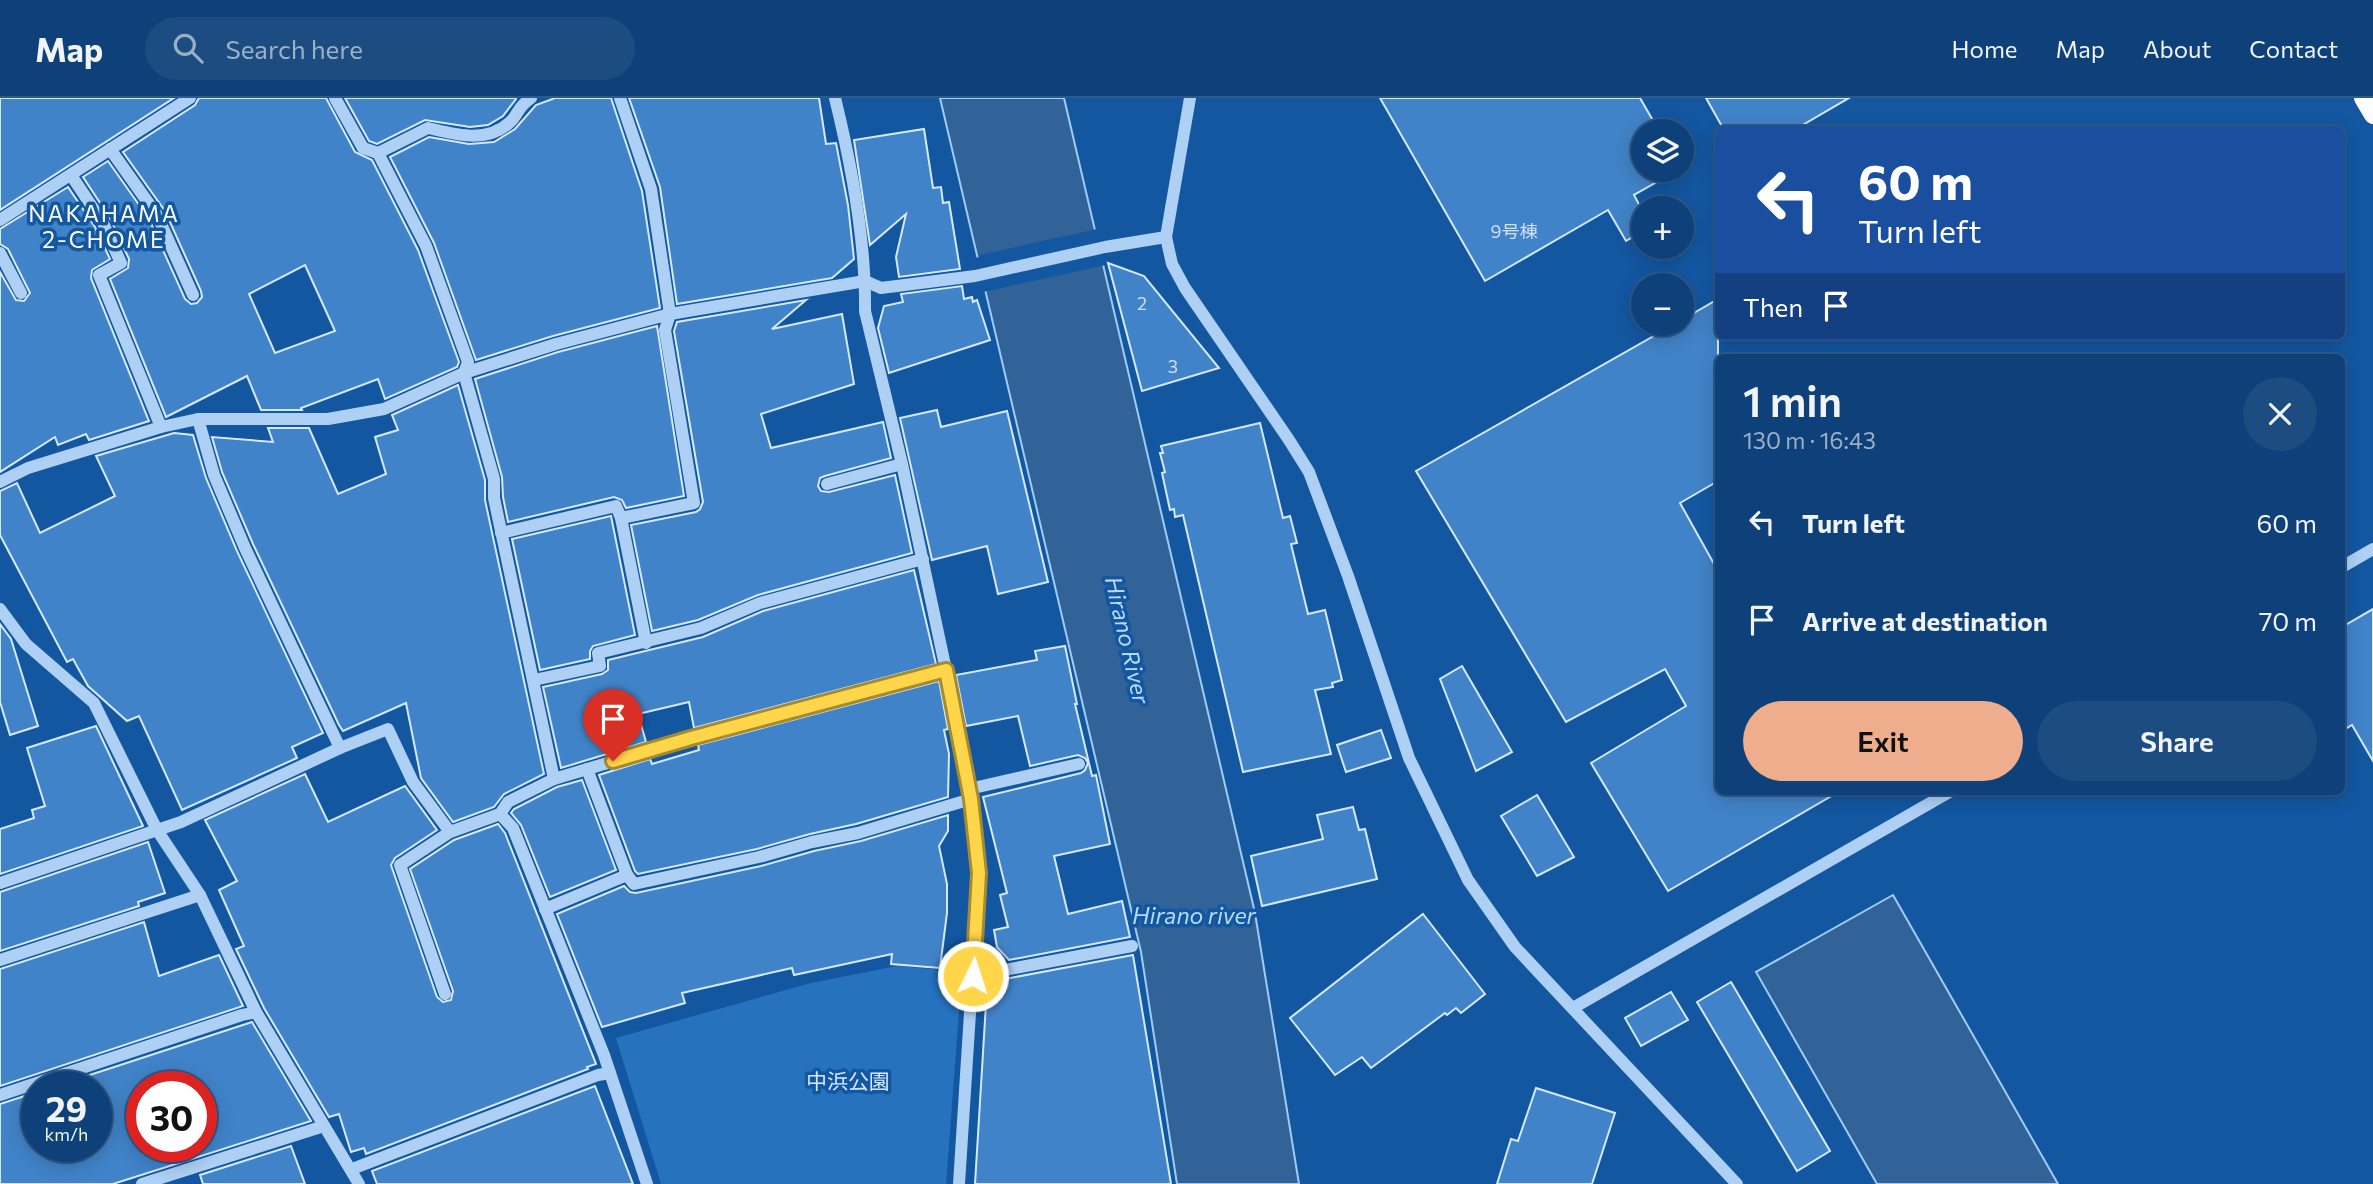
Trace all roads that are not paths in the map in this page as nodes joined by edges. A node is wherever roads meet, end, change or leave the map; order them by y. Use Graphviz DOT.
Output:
graph roads {
  1 [pos="190,98"];
  2 [pos="335,98"];
  3 [pos="531,98"];
  4 [pos="620,98"];
  5 [pos="835,98"];
  6 [pos="1190,98"];
  7 [pos="2363,98"];
  8 [pos="2373,115"];
  9 [pos="110,149"];
  10 [pos="378,153"];
  11 [pos="71,175"];
  12 [pos="0,220"];
  13 [pos="1166,237"];
  14 [pos="0,253"];
  15 [pos="865,281"];
  16 [pos="21,293"];
  17 [pos="193,295"];
  18 [pos="670,314"];
  19 [pos="464,373"];
  20 [pos="198,419"];
  21 [pos="161,427"];
  22 [pos="902,464"];
  23 [pos="0,482"];
  24 [pos="827,484"];
  25 [pos="621,518"];
  26 [pos="501,533"];
  27 [pos="2373,549"];
  28 [pos="923,559"];
  29 [pos="2345,565"];
  30 [pos="0,609"];
  31 [pos="646,643"];
  32 [pos="946,670"];
  33 [pos="534,680"];
  34 [pos="340,748"];
  35 [pos="1079,764"];
  36 [pos="586,769"];
  37 [pos="554,779"];
  38 [pos="970,794"];
  39 [pos="1944,795"];
  40 [pos="500,814"];
  41 [pos="157,828"];
  42 [pos="450,832"];
  43 [pos="627,876"];
  44 [pos="0,883"];
  45 [pos="200,895"];
  46 [pos="545,909"];
  47 [pos="1132,946"];
  48 [pos="0,960"];
  49 [pos="973,976"];
  50 [pos="445,994"];
  51 [pos="1573,1008"];
  52 [pos="256,1012"];
  53 [pos="610,1073"];
  54 [pos="0,1095"];
  55 [pos="324,1126"];
  56 [pos="352,1169"];
  57 [pos="142,1184"];
  58 [pos="359,1184"];
  59 [pos="648,1184"];
  60 [pos="959,1184"];
  61 [pos="1737,1184"];
  1 -- 9 [label="street"];
  2 -- 10 [label="street"];
  3 -- 10 [label="street"];
  4 -- 18 [label="street"];
  5 -- 15 [label="street"];
  6 -- 13 [label="street"];
  7 -- 8 [label="main road"];
  9 -- 11 [label="street"];
  9 -- 17 [label="street"];
  10 -- 19 [label="street"];
  11 -- 12 [label="street"];
  11 -- 21 [label="street"];
  13 -- 15 [label="street"];
  13 -- 51 [label="street"];
  14 -- 16 [label="street"];
  15 -- 18 [label="street"];
  15 -- 22 [label="street"];
  18 -- 19 [label="street"];
  18 -- 25 [label="street"];
  19 -- 20 [label="street"];
  19 -- 26 [label="street"];
  20 -- 21 [label="street"];
  20 -- 34 [label="street"];
  21 -- 23 [label="street"];
  22 -- 24 [label="street"];
  22 -- 28 [label="street"];
  25 -- 26 [label="street"];
  25 -- 31 [label="street"];
  26 -- 33 [label="street"];
  27 -- 29 [label="street"];
  28 -- 31 [label="street"];
  28 -- 32 [label="street"];
  30 -- 41 [label="street"];
  31 -- 33 [label="street"];
  32 -- 36 [label="street"];
  32 -- 38 [label="street"];
  33 -- 37 [label="street"];
  34 -- 41 [label="street"];
  34 -- 42 [label="street"];
  35 -- 38 [label="street"];
  36 -- 37 [label="street"];
  36 -- 43 [label="street"];
  37 -- 40 [label="street"];
  38 -- 43 [label="street"];
  38 -- 49 [label="street"];
  39 -- 51 [label="street"];
  40 -- 42 [label="street"];
  40 -- 46 [label="street"];
  41 -- 44 [label="street"];
  41 -- 45 [label="street"];
  42 -- 50 [label="street"];
  43 -- 46 [label="street"];
  45 -- 48 [label="street"];
  45 -- 52 [label="street"];
  46 -- 53 [label="street"];
  47 -- 49 [label="street"];
  49 -- 60 [label="street"];
  51 -- 61 [label="street"];
  52 -- 54 [label="street"];
  52 -- 55 [label="street"];
  53 -- 56 [label="street"];
  53 -- 59 [label="street"];
  55 -- 56 [label="street"];
  55 -- 57 [label="street"];
  56 -- 58 [label="street"];
}
